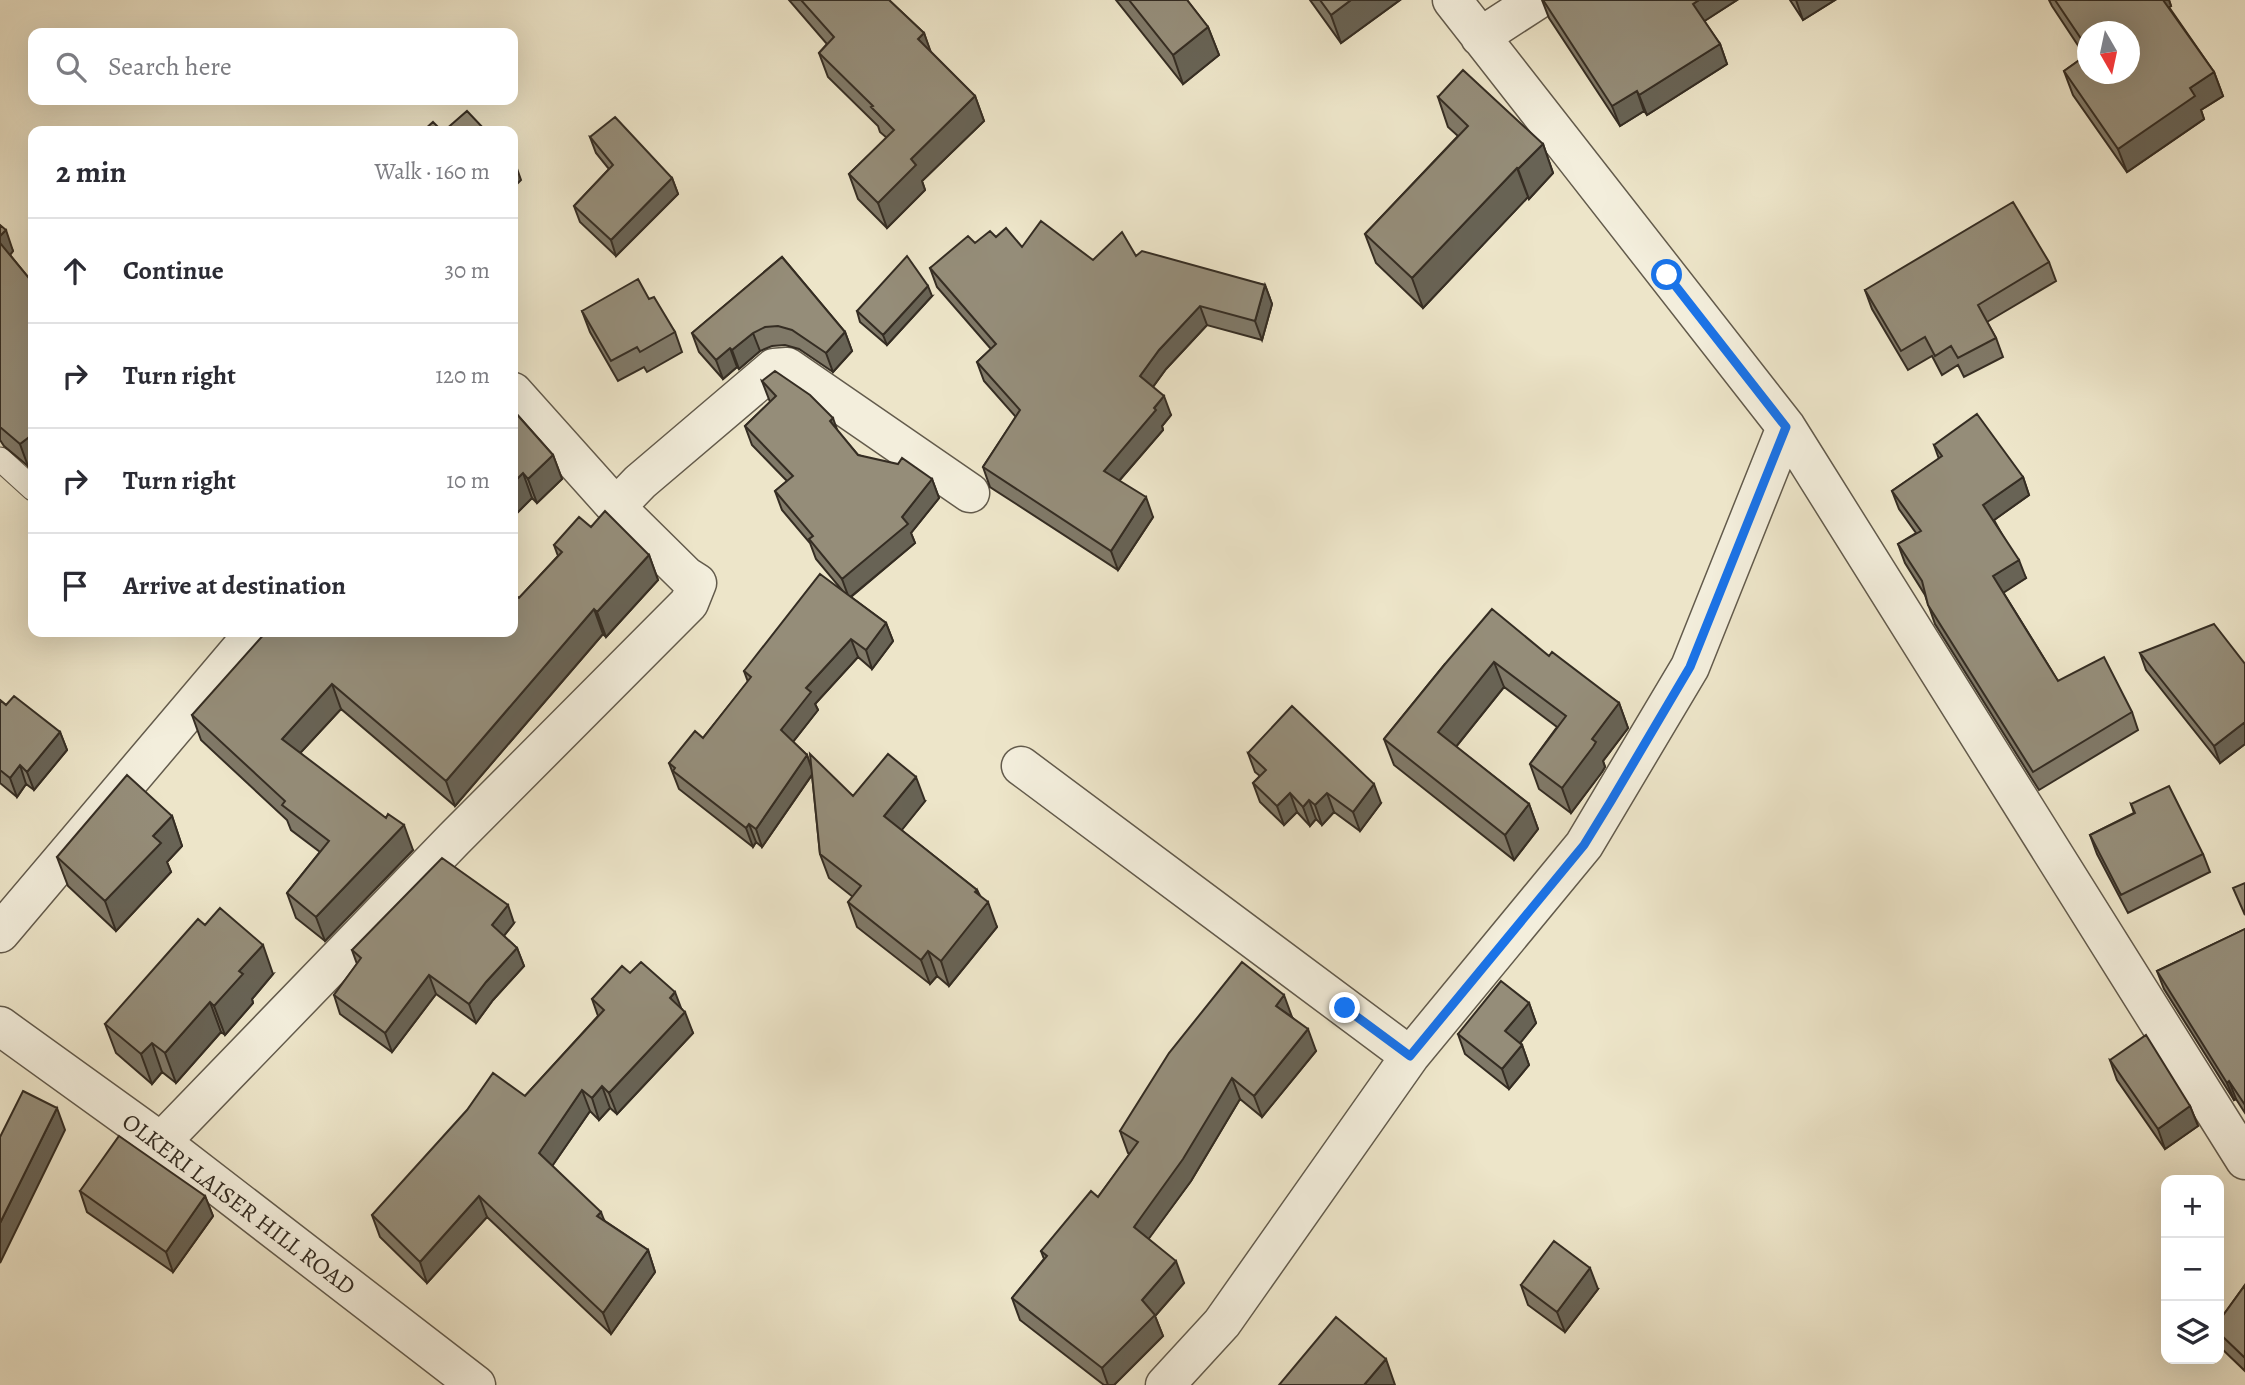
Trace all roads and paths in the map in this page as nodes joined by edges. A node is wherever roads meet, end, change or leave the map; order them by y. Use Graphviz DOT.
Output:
graph roads {
  1 [pos="1452,0"];
  2 [pos="1537,0"];
  3 [pos="1480,37"];
  4 [pos="518,398"];
  5 [pos="1786,427"];
  6 [pos="0,459"];
  7 [pos="28,484"];
  8 [pos="970,493"];
  9 [pos="616,507"];
  10 [pos="251,637"];
  11 [pos="1021,766"];
  12 [pos="0,933"];
  13 [pos="0,1026"];
  14 [pos="1410,1056"];
  15 [pos="161,1142"];
  16 [pos="2245,1160"];
  17 [pos="476,1385"];
  18 [pos="1165,1385"];
  1 -- 3 [label="street"];
  2 -- 3 [label="street"];
  3 -- 5 [label="street"];
  4 -- 9 [label="street"];
  5 -- 14 [label="street"];
  5 -- 16 [label="street"];
  6 -- 7 [label="lane"];
  8 -- 9 [label="street"];
  9 -- 15 [label="street"];
  10 -- 12 [label="street"];
  11 -- 14 [label="street"];
  13 -- 15 [label="street, OLKERI LAISER HILL ROAD"];
  14 -- 18 [label="street"];
  15 -- 17 [label="street, OLKERI LAISER HILL ROAD"];
}
